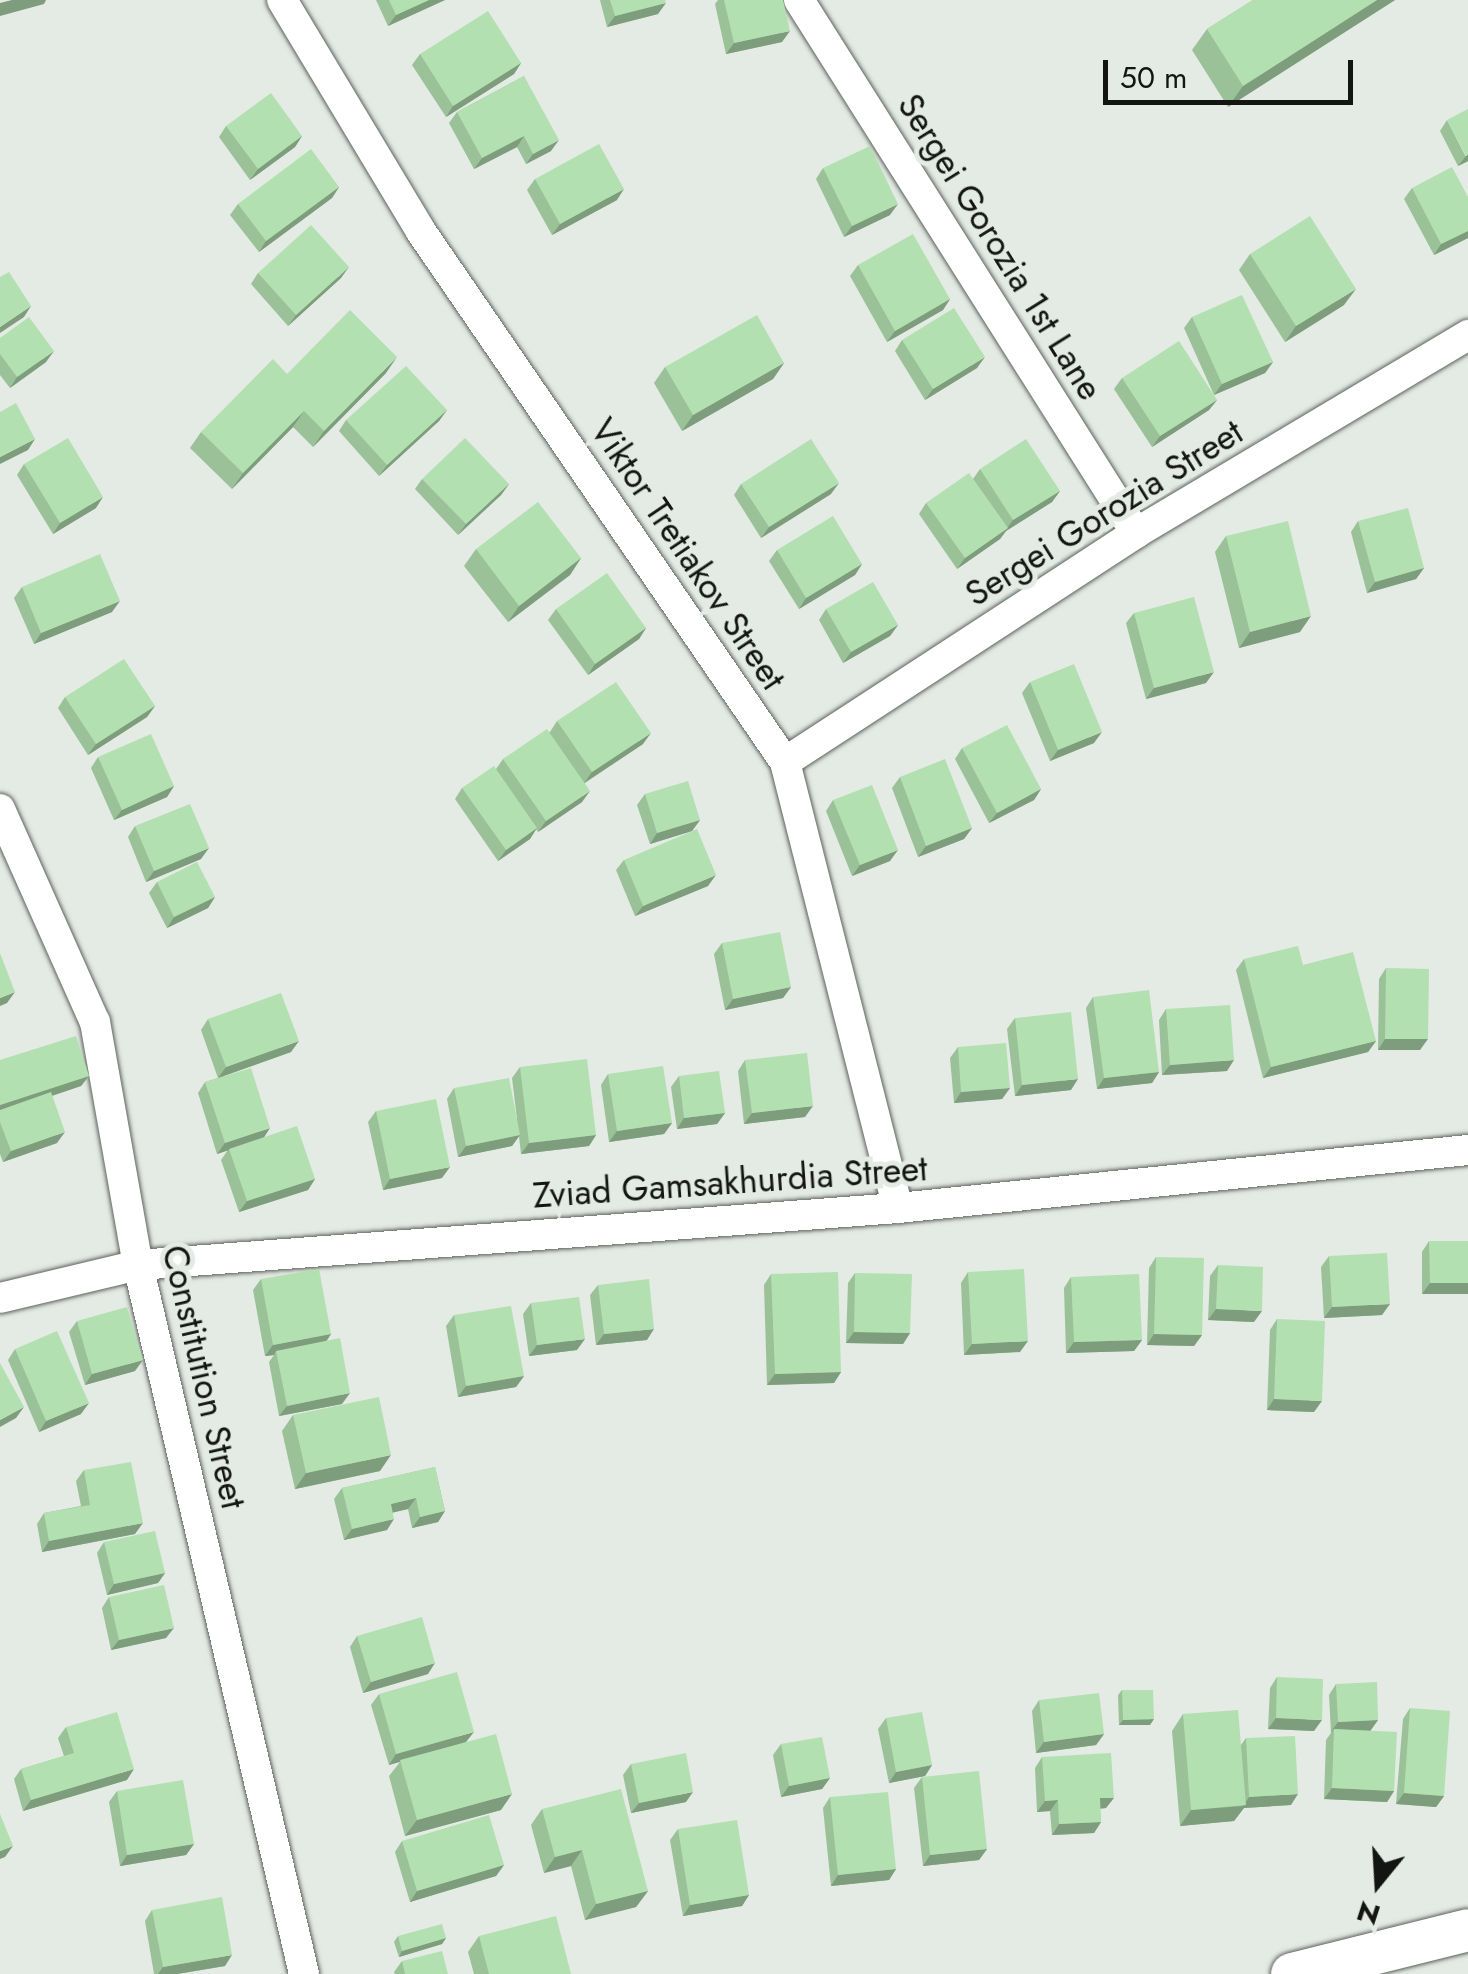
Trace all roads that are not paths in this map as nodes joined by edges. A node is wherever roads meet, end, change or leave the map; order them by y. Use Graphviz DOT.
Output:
graph roads {
  1 [pos="282,0"];
  2 [pos="799,0"];
  3 [pos="1468,335"];
  4 [pos="1136,533"];
  5 [pos="785,762"];
  6 [pos="0,809"];
  7 [pos="1468,1150"];
  8 [pos="898,1208"];
  9 [pos="138,1265"];
  10 [pos="0,1298"];
  11 [pos="1468,1930"];
  12 [pos="304,1974"];
  13 [pos="1292,1974"];
  1 -- 5 [label="street, Viktor Tretiakov Street"];
  2 -- 4 [label="street, Sergei Gorozia 1st Lane"];
  3 -- 4 [label="street, Sergei Gorozia Street"];
  4 -- 5 [label="street, Sergei Gorozia Street"];
  5 -- 8 [label="street, Viktor Tretiakov Street"];
  6 -- 9 [label="street, Constitution Street"];
  7 -- 8 [label="street, Zviad Gamsakhurdia Street"];
  8 -- 9 [label="street, Zviad Gamsakhurdia Street"];
  9 -- 10 [label="street, Zviad Gamsakhurdia Street"];
  9 -- 12 [label="street, Constitution Street"];
  11 -- 13 [label="main road"];
}
